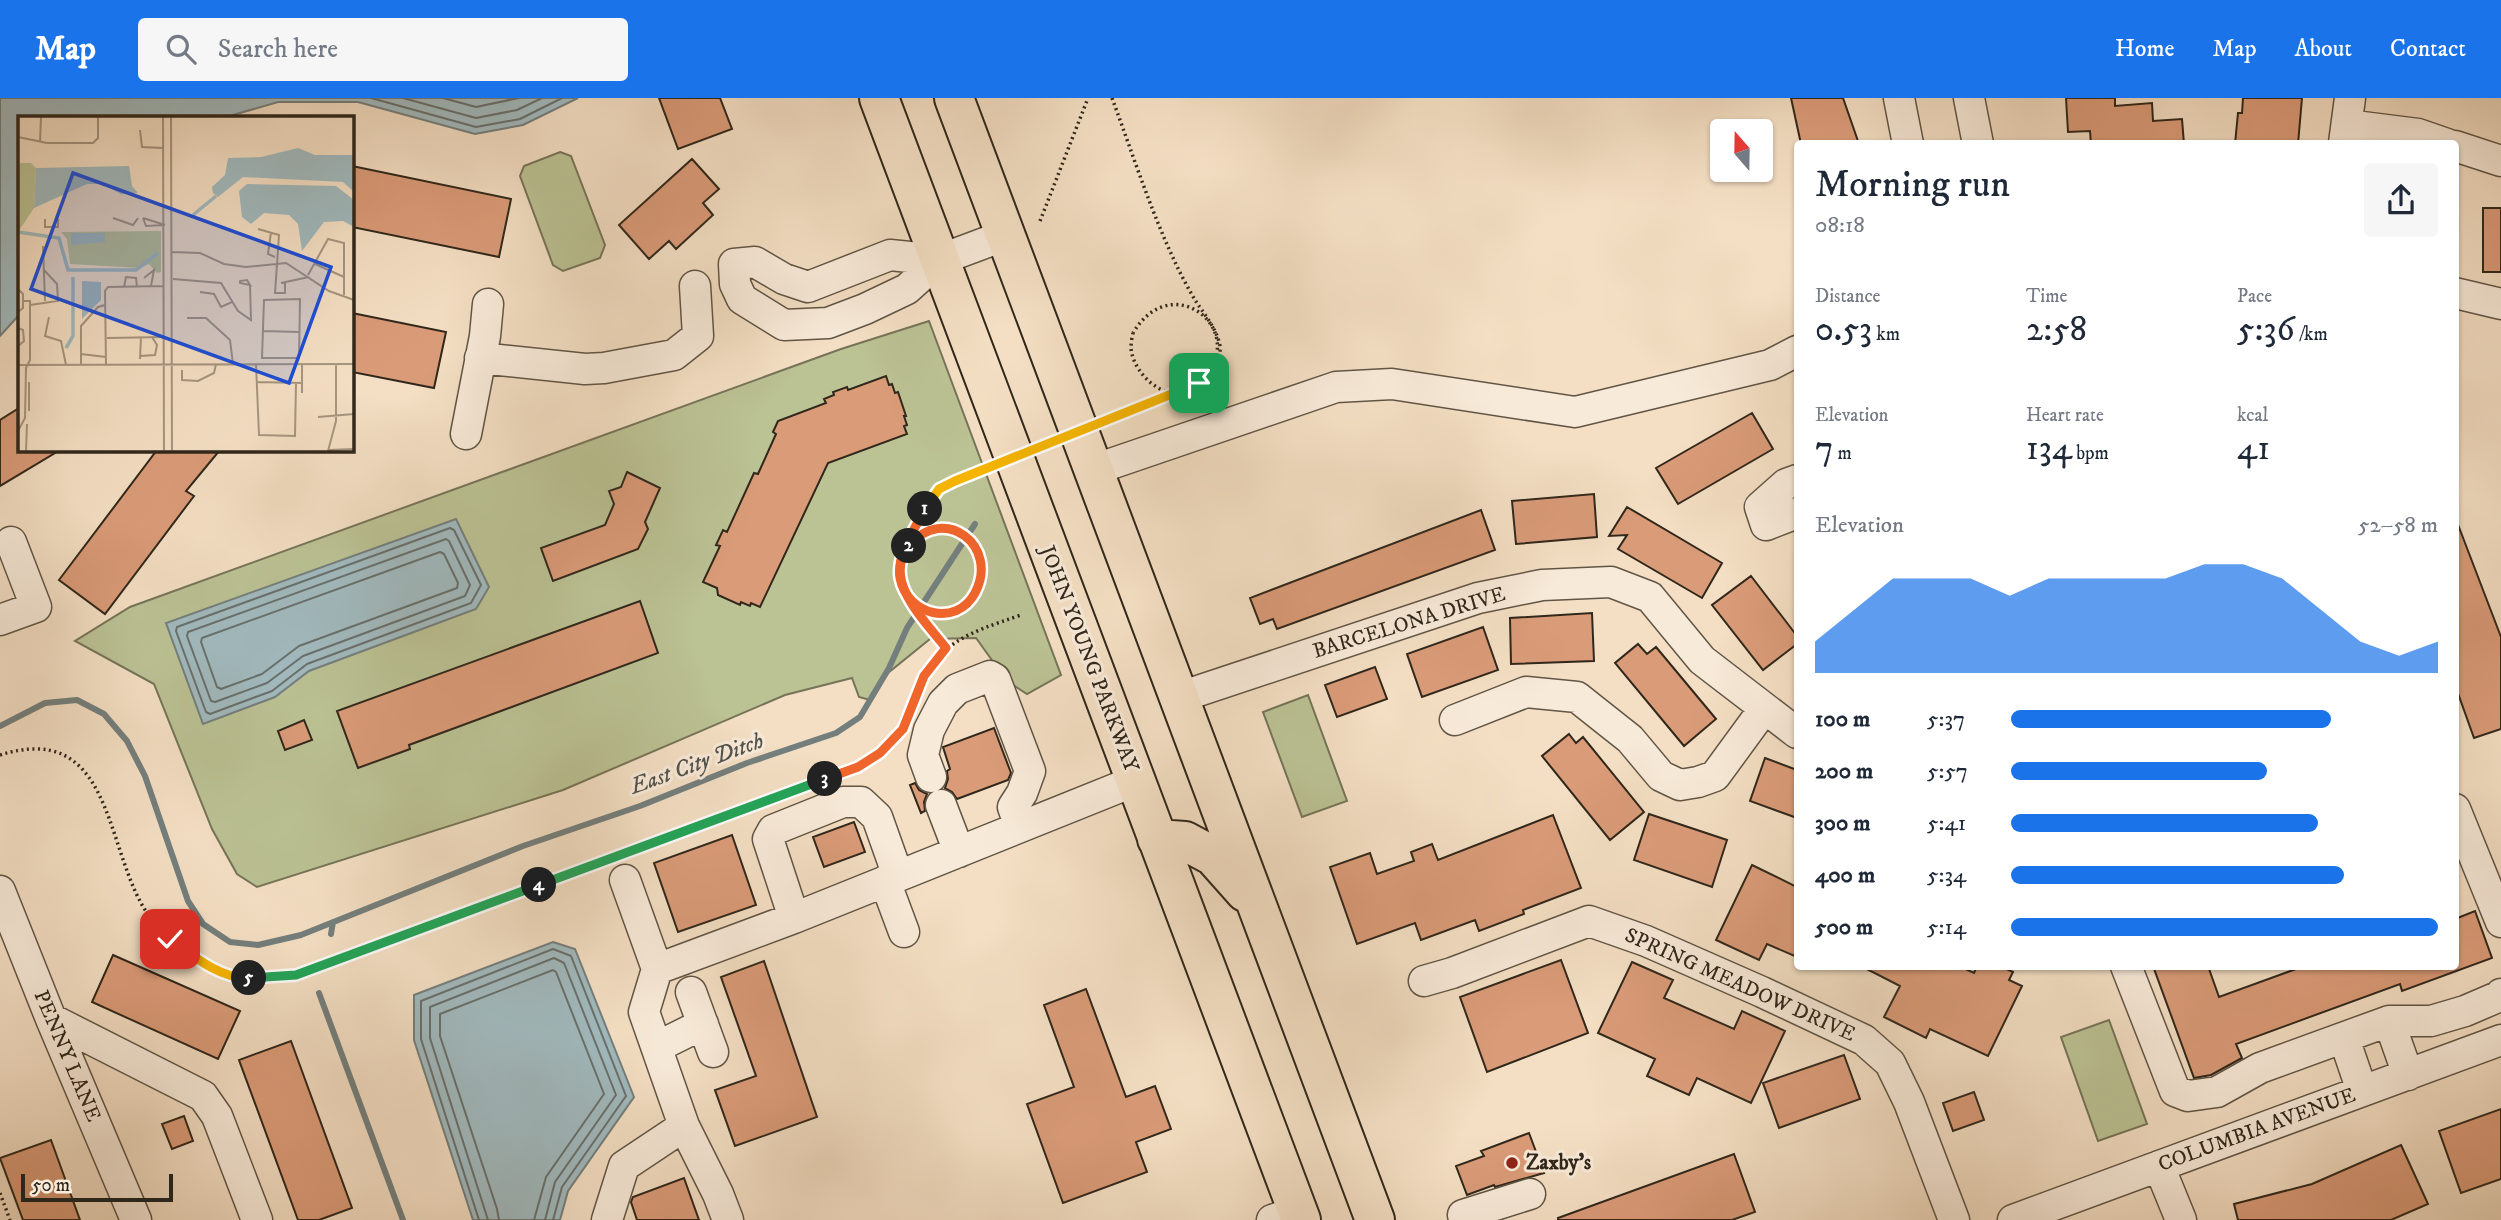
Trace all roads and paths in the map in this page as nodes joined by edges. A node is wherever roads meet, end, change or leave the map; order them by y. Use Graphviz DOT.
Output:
graph roads {
  1 [pos="878,98"];
  2 [pos="954,98"];
  3 [pos="1088,98"];
  4 [pos="1112,98"];
  5 [pos="1899,98"];
  6 [pos="1969,98"];
  7 [pos="2347,122"];
  8 [pos="1907,140"];
  9 [pos="1977,140"];
  10 [pos="2436,140"];
  11 [pos="2459,147"];
  12 [pos="2501,161"];
  13 [pos="1023,228"];
  14 [pos="939,260"];
  15 [pos="695,286"];
  16 [pos="2459,294"];
  17 [pos="488,304"];
  18 [pos="2501,304"];
  19 [pos="1794,353"];
  20 [pos="480,358"];
  21 [pos="466,434"];
  22 [pos="1093,470"];
  23 [pos="1794,481"];
  24 [pos="1794,514"];
  25 [pos="11,542"];
  26 [pos="1021,615"];
  27 [pos="0,620"];
  28 [pos="946,648"];
  29 [pos="1180,698"];
  30 [pos="912,708"];
  31 [pos="1764,709"];
  32 [pos="907,718"];
  33 [pos="1455,720"];
  34 [pos="1794,731"];
  35 [pos="0,755"];
  36 [pos="931,777"];
  37 [pos="1135,781"];
  38 [pos="941,805"];
  39 [pos="2459,819"];
  40 [pos="1020,827"];
  41 [pos="1157,839"];
  42 [pos="959,852"];
  43 [pos="619,864"];
  44 [pos="892,878"];
  45 [pos="0,891"];
  46 [pos="1258,906"];
  47 [pos="794,918"];
  48 [pos="2501,921"];
  49 [pos="904,932"];
  50 [pos="657,969"];
  51 [pos="2128,970"];
  52 [pos="1424,981"];
  53 [pos="691,992"];
  54 [pos="2501,993"];
  55 [pos="51,1019"];
  56 [pos="2389,1021"];
  57 [pos="703,1024"];
  58 [pos="2344,1038"];
  59 [pos="2501,1040"];
  60 [pos="657,1046"];
  61 [pos="713,1052"];
  62 [pos="2408,1074"];
  63 [pos="2362,1091"];
  64 [pos="684,1126"];
  65 [pos="2159,1166"];
  66 [pos="0,1193"];
  67 [pos="1530,1194"];
  68 [pos="1463,1215"];
  69 [pos="1290,1217"];
  70 [pos="10,1220"];
  71 [pos="136,1220"];
  72 [pos="257,1220"];
  73 [pos="607,1220"];
  74 [pos="728,1220"];
  75 [pos="1375,1220"];
  76 [pos="1954,1220"];
  77 [pos="2013,1220"];
  78 [pos="2181,1220"];
  1 -- 14 [label="highway, JOHN YOUNG PARKWAY"];
  2 -- 13 [label="highway"];
  3 -- 13 [label="path"];
  4 -- 28 [label="path, bridge"];
  5 -- 8 [label="street"];
  6 -- 9 [label="street"];
  7 -- 10 [label="street"];
  11 -- 12 [label="street"];
  13 -- 14 [label="street"];
  13 -- 22 [label="highway"];
  14 -- 14 [label="street"];
  14 -- 37 [label="highway, JOHN YOUNG PARKWAY"];
  15 -- 20 [label="street"];
  16 -- 18 [label="street"];
  17 -- 20 [label="street"];
  19 -- 22 [label="street"];
  20 -- 21 [label="street"];
  22 -- 29 [label="highway"];
  23 -- 24 [label="street"];
  25 -- 27 [label="street"];
  26 -- 28 [label="path"];
  28 -- 30 [label="path"];
  29 -- 31 [label="street, BARCELONA DRIVE"];
  29 -- 46 [label="highway"];
  31 -- 33 [label="street"];
  31 -- 34 [label="street, BARCELONA DRIVE"];
  32 -- 43 [label="path"];
  35 -- 43 [label="path"];
  36 -- 40 [label="street"];
  37 -- 40 [label="street"];
  37 -- 41 [label="highway, JOHN YOUNG PARKWAY"];
  38 -- 42 [label="street"];
  39 -- 48 [label="street"];
  40 -- 42 [label="street"];
  41 -- 46 [label="highway"];
  41 -- 69 [label="highway, JOHN YOUNG PARKWAY"];
  42 -- 44 [label="street"];
  43 -- 50 [label="street"];
  44 -- 47 [label="street"];
  44 -- 47 [label="street"];
  44 -- 49 [label="street"];
  45 -- 55 [label="street, PENNY LANE"];
  46 -- 75 [label="highway"];
  47 -- 50 [label="street"];
  50 -- 60 [label="street"];
  51 -- 58 [label="street"];
  52 -- 76 [label="street, SPRING MEADOW DRIVE"];
  53 -- 57 [label="street"];
  54 -- 56 [label="street"];
  55 -- 71 [label="street, PENNY LANE"];
  55 -- 72 [label="street"];
  56 -- 58 [label="street"];
  56 -- 62 [label="street"];
  57 -- 60 [label="street"];
  57 -- 61 [label="street"];
  58 -- 63 [label="street"];
  59 -- 62 [label="street, COLUMBIA AVENUE"];
  60 -- 64 [label="street"];
  62 -- 63 [label="street, COLUMBIA AVENUE"];
  63 -- 65 [label="street, COLUMBIA AVENUE"];
  64 -- 73 [label="street"];
  64 -- 74 [label="street"];
  65 -- 77 [label="street, COLUMBIA AVENUE"];
  65 -- 78 [label="street"];
  66 -- 70 [label="path"];
  67 -- 68 [label="street"];
}
